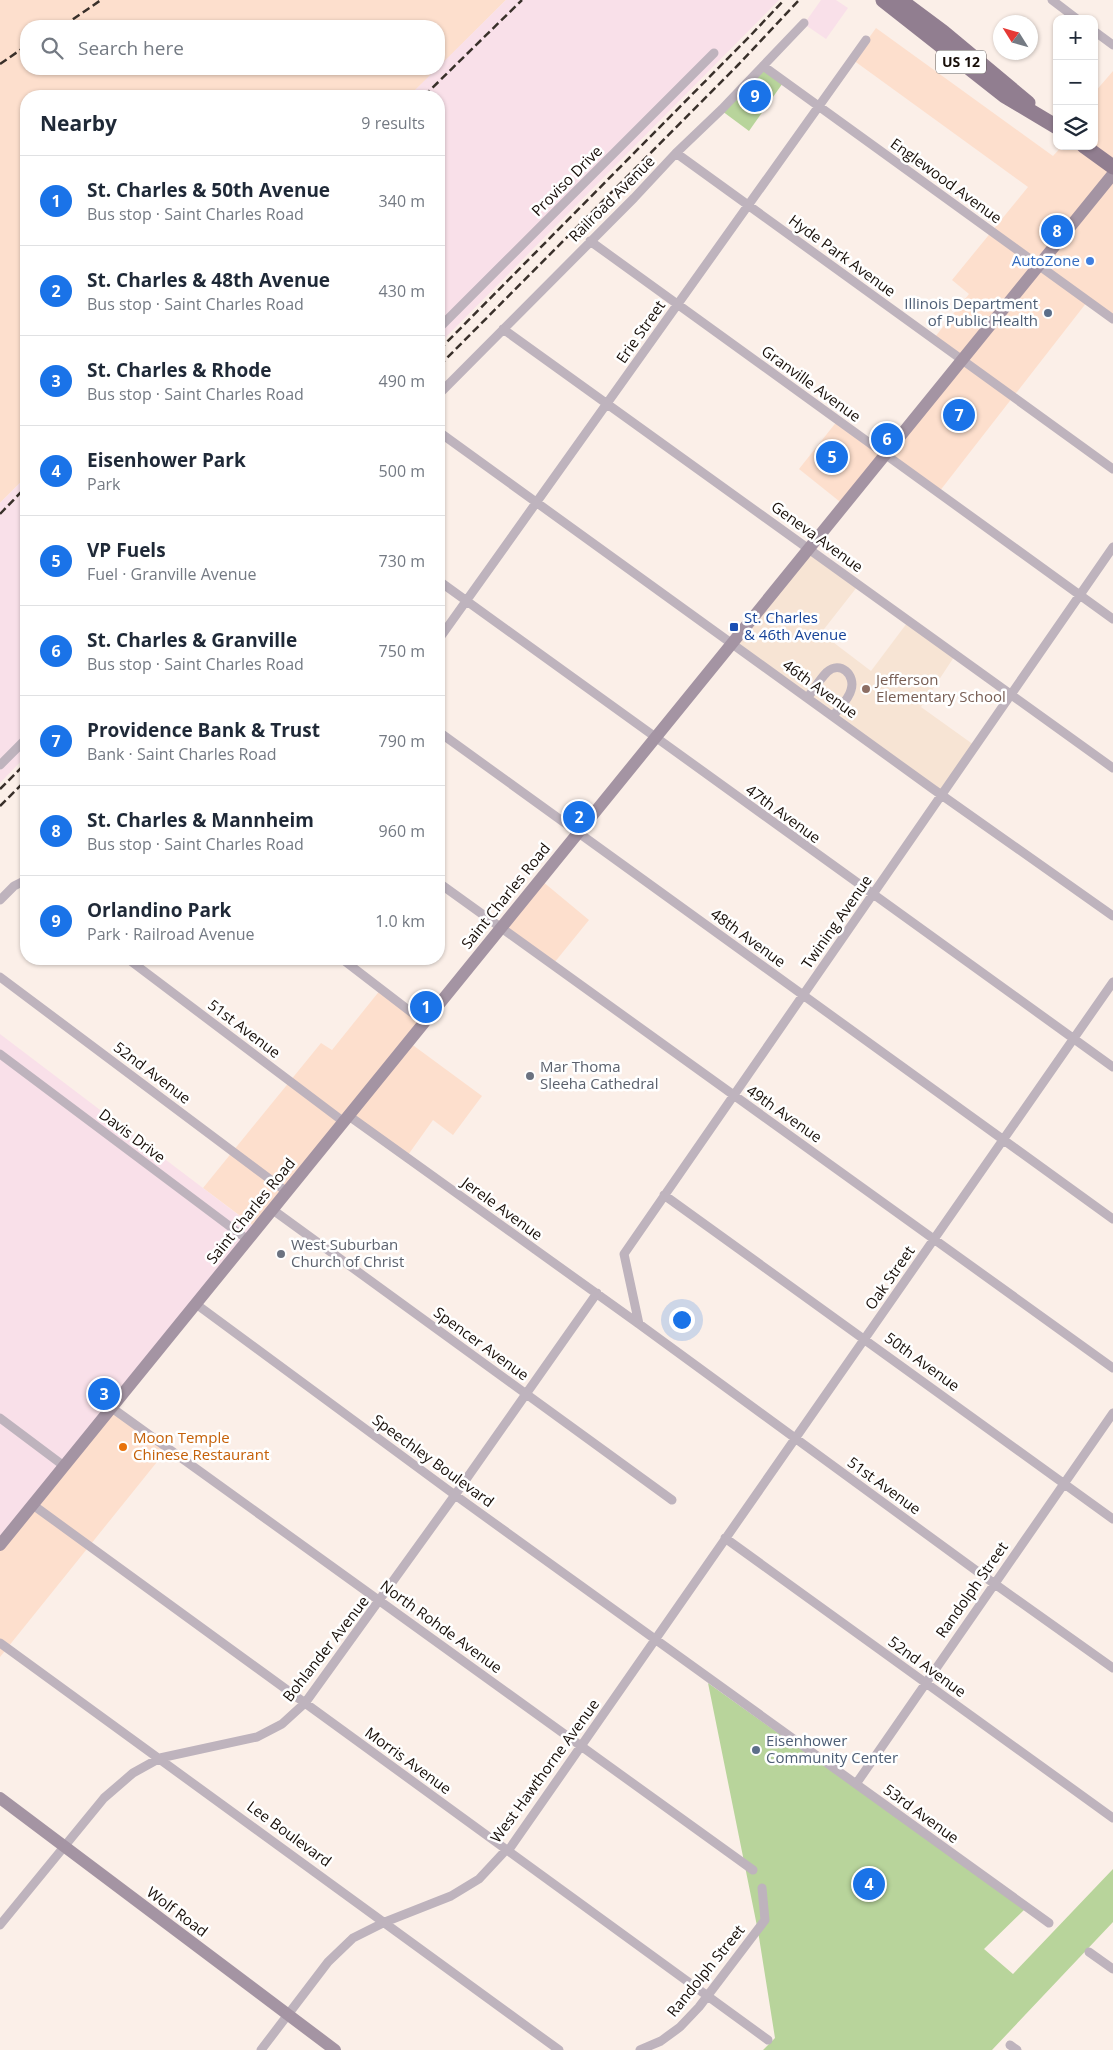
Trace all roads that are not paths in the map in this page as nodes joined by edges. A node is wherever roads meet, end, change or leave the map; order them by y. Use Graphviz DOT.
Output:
graph roads {
  1 [pos="883,0"];
  2 [pos="900,0"];
  3 [pos="1052,0"];
  4 [pos="1072,15"];
  5 [pos="804,22"];
  6 [pos="1098,34"];
  7 [pos="866,40"];
  8 [pos="1113,45"];
  9 [pos="714,53"];
  10 [pos="764,66"];
  11 [pos="818,106"];
  12 [pos="1044,117"];
  13 [pos="1053,124"];
  14 [pos="1090,150"];
  15 [pos="676,153"];
  16 [pos="1113,167"];
  17 [pos="1113,174"];
  18 [pos="748,205"];
  19 [pos="590,241"];
  20 [pos="1040,266"];
  21 [pos="678,304"];
  22 [pos="1110,316"];
  23 [pos="445,322"];
  24 [pos="503,329"];
  25 [pos="963,361"];
  26 [pos="445,388"];
  27 [pos="607,403"];
  28 [pos="445,436"];
  29 [pos="886,454"];
  30 [pos="1113,469"];
  31 [pos="536,503"];
  32 [pos="1113,547"];
  33 [pos="810,549"];
  34 [pos="445,585"];
  35 [pos="1080,595"];
  36 [pos="466,601"];
  37 [pos="1113,619"];
  38 [pos="445,631"];
  39 [pos="733,644"];
  40 [pos="1012,695"];
  41 [pos="808,697"];
  42 [pos="834,715"];
  43 [pos="445,736"];
  44 [pos="656,738"];
  45 [pos="20,745"];
  46 [pos="0,764"];
  47 [pos="1113,768"];
  48 [pos="942,795"];
  49 [pos="580,832"];
  50 [pos="20,884"];
  51 [pos="445,887"];
  52 [pos="872,895"];
  53 [pos="0,900"];
  54 [pos="1113,916"];
  55 [pos="502,928"];
  56 [pos="136,965"];
  57 [pos="350,965"];
  58 [pos="0,977"];
  59 [pos="1113,982"];
  60 [pos="803,995"];
  61 [pos="424,1022"];
  62 [pos="1074,1038"];
  63 [pos="0,1054"];
  64 [pos="1113,1067"];
  65 [pos="733,1095"];
  66 [pos="346,1119"];
  67 [pos="1003,1139"];
  68 [pos="287,1192"];
  69 [pos="664,1195"];
  70 [pos="273,1210"];
  71 [pos="1113,1219"];
  72 [pos="935,1238"];
  73 [pos="248,1240"];
  74 [pos="597,1293"];
  75 [pos="196,1304"];
  76 [pos="639,1324"];
  77 [pos="865,1338"];
  78 [pos="1113,1368"];
  79 [pos="525,1393"];
  80 [pos="112,1408"];
  81 [pos="1113,1413"];
  82 [pos="0,1418"];
  83 [pos="795,1438"];
  84 [pos="64,1466"];
  85 [pos="1064,1483"];
  86 [pos="455,1495"];
  87 [pos="672,1500"];
  88 [pos="32,1505"];
  89 [pos="1113,1518"];
  90 [pos="725,1538"];
  91 [pos="0,1545"];
  92 [pos="994,1583"];
  93 [pos="689,1590"];
  94 [pos="380,1601"];
  95 [pos="654,1640"];
  96 [pos="0,1643"];
  97 [pos="1113,1668"];
  98 [pos="925,1683"];
  99 [pos="305,1703"];
  100 [pos="581,1745"];
  101 [pos="160,1758"];
  102 [pos="856,1784"];
  103 [pos="0,1798"];
  104 [pos="1113,1818"];
  105 [pos="63,1847"];
  106 [pos="508,1851"];
  107 [pos="754,1870"];
  108 [pos="762,1888"];
  109 [pos="385,1922"];
  110 [pos="1049,1923"];
  111 [pos="0,1925"];
  112 [pos="1089,1952"];
  113 [pos="1113,1969"];
  114 [pos="707,1996"];
  115 [pos="287,2015"];
  116 [pos="768,2040"];
  117 [pos="261,2050"];
  118 [pos="335,2050"];
  119 [pos="559,2050"];
  120 [pos="640,2050"];
  1 -- 12 [label="main road, US 12"];
  2 -- 12 [label="main road, US 12"];
  3 -- 4 [label="street"];
  5 -- 10 [label="street, Railroad Avenue"];
  6 -- 8 [label="street"];
  7 -- 11 [label="street, Erie Street"];
  9 -- 23 [label="street, Proviso Drive"];
  10 -- 11 [label="street, Englewood Avenue"];
  10 -- 15 [label="street, Railroad Avenue"];
  11 -- 18 [label="street, Erie Street"];
  11 -- 20 [label="street, Englewood Avenue"];
  12 -- 13 [label="main road, US 12"];
  14 -- 16 [label="main road"];
  15 -- 18 [label="street, Hyde Park Avenue"];
  15 -- 19 [label="street, Railroad Avenue"];
  17 -- 20 [label="main road, Saint Charles Road"];
  18 -- 21 [label="street, Erie Street"];
  18 -- 25 [label="street, Hyde Park Avenue"];
  19 -- 21 [label="street, Granville Avenue"];
  19 -- 24 [label="street, Railroad Avenue"];
  20 -- 22 [label="street, Englewood Avenue"];
  20 -- 25 [label="main road, Saint Charles Road"];
  21 -- 27 [label="street, Erie Street"];
  21 -- 29 [label="street, Granville Avenue"];
  24 -- 26 [label="street, Railroad Avenue"];
  24 -- 27 [label="street, Geneva Avenue"];
  25 -- 29 [label="main road, Saint Charles Road"];
  25 -- 30 [label="street, Hyde Park Avenue"];
  27 -- 31 [label="street, Erie Street"];
  27 -- 33 [label="street, Geneva Avenue"];
  28 -- 31 [label="street, 46th Avenue"];
  29 -- 33 [label="main road, Saint Charles Road"];
  29 -- 35 [label="street, Granville Avenue"];
  31 -- 36 [label="street, Erie Street"];
  31 -- 39 [label="street, 46th Avenue"];
  32 -- 35 [label="street, Twining Avenue"];
  33 -- 39 [label="main road, Saint Charles Road"];
  33 -- 40 [label="street, Geneva Avenue"];
  34 -- 36 [label="street, 47th Avenue"];
  35 -- 37 [label="street, Granville Avenue"];
  35 -- 40 [label="street, Twining Avenue"];
  36 -- 38 [label="street, Erie Street"];
  36 -- 44 [label="street, 47th Avenue"];
  39 -- 41 [label="street, 46th Avenue"];
  39 -- 44 [label="main road, Saint Charles Road"];
  40 -- 47 [label="street, Geneva Avenue"];
  40 -- 48 [label="street, Twining Avenue"];
  41 -- 42 [label="street, 46th Avenue"];
  41 -- 42 [label="street"];
  42 -- 48 [label="street, 46th Avenue"];
  43 -- 49 [label="street, 48th Avenue"];
  44 -- 49 [label="main road, Saint Charles Road"];
  44 -- 52 [label="street, 47th Avenue"];
  45 -- 46 [label="street"];
  48 -- 52 [label="street, Twining Avenue"];
  48 -- 54 [label="street, 46th Avenue"];
  49 -- 55 [label="main road, Saint Charles Road"];
  49 -- 60 [label="street, 48th Avenue"];
  50 -- 53 [label="street"];
  51 -- 55 [label="street, 49th Avenue"];
  52 -- 60 [label="street, Twining Avenue"];
  52 -- 62 [label="street, 47th Avenue"];
  55 -- 61 [label="main road, Saint Charles Road"];
  55 -- 65 [label="street, 49th Avenue"];
  56 -- 66 [label="street, 51st Avenue"];
  57 -- 61 [label="street"];
  58 -- 68 [label="street, 52nd Avenue"];
  59 -- 62 [label="street, Oak Street"];
  60 -- 65 [label="street, Twining Avenue"];
  60 -- 67 [label="street, 48th Avenue"];
  61 -- 66 [label="main road, Saint Charles Road"];
  62 -- 64 [label="street, 47th Avenue"];
  62 -- 67 [label="street, Oak Street"];
  63 -- 73 [label="street, Davis Drive"];
  65 -- 69 [label="street, Twining Avenue"];
  65 -- 72 [label="street, 49th Avenue"];
  66 -- 68 [label="main road, Saint Charles Road"];
  66 -- 74 [label="street, Jerele Avenue"];
  67 -- 71 [label="street, 48th Avenue"];
  67 -- 72 [label="street, Oak Street"];
  68 -- 70 [label="main road, Saint Charles Road"];
  69 -- 76 [label="street, Twining Avenue"];
  69 -- 77 [label="street, 50th Avenue"];
  70 -- 73 [label="main road, Saint Charles Road"];
  70 -- 79 [label="street, Spencer Avenue"];
  72 -- 77 [label="street, Oak Street"];
  72 -- 78 [label="street, 49th Avenue"];
  73 -- 75 [label="main road, Saint Charles Road"];
  74 -- 76 [label="street, Jerele Avenue"];
  74 -- 79 [label="street, Bohlander Avenue"];
  75 -- 80 [label="main road, Saint Charles Road"];
  75 -- 86 [label="street, Speechley Boulevard"];
  76 -- 83 [label="street, 51st Avenue"];
  77 -- 83 [label="street, Oak Street"];
  77 -- 85 [label="street, 50th Avenue"];
  79 -- 86 [label="street, Bohlander Avenue"];
  79 -- 87 [label="street, Spencer Avenue"];
  80 -- 84 [label="main road, Saint Charles Road"];
  80 -- 94 [label="street, North Rohde Avenue"];
  81 -- 85 [label="street, Randolph Street"];
  82 -- 84 [label="street"];
  83 -- 90 [label="street, Oak Street"];
  83 -- 92 [label="street, 51st Avenue"];
  84 -- 88 [label="main road, Saint Charles Road"];
  85 -- 89 [label="street, 50th Avenue"];
  85 -- 92 [label="street, Randolph Street"];
  86 -- 94 [label="street, Bohlander Avenue"];
  86 -- 95 [label="street, Speechley Boulevard"];
  88 -- 91 [label="main road, Saint Charles Road"];
  88 -- 99 [label="street, Morris Avenue"];
  90 -- 93 [label="street, Oak Street"];
  90 -- 98 [label="street, 52nd Avenue"];
  92 -- 97 [label="street, 51st Avenue"];
  92 -- 98 [label="street, Randolph Street"];
  93 -- 95 [label="street, West Hawthorne Avenue"];
  94 -- 99 [label="street, Bohlander Avenue"];
  94 -- 100 [label="street, North Rohde Avenue"];
  95 -- 100 [label="street, West Hawthorne Avenue"];
  95 -- 102 [label="street, 53rd Avenue"];
  96 -- 101 [label="street, Lee Boulevard"];
  98 -- 102 [label="street, Randolph Street"];
  98 -- 104 [label="street, 52nd Avenue"];
  99 -- 101 [label="street, Bohlander Avenue"];
  99 -- 106 [label="street, Morris Avenue"];
  100 -- 106 [label="street, West Hawthorne Avenue"];
  100 -- 107 [label="street, North Rohde Avenue"];
  101 -- 105 [label="street, Bohlander Avenue"];
  101 -- 109 [label="street, Lee Boulevard"];
  102 -- 110 [label="street, 53rd Avenue"];
  103 -- 105 [label="main road, Wolf Road"];
  105 -- 111 [label="street, Bohlander Avenue"];
  105 -- 115 [label="main road, Wolf Road"];
  106 -- 109 [label="street, West Hawthorne Avenue"];
  106 -- 114 [label="street, Morris Avenue"];
  108 -- 114 [label="street, Randolph Street"];
  109 -- 115 [label="street, West Hawthorne Avenue"];
  109 -- 119 [label="street, Lee Boulevard"];
  112 -- 113 [label="street"];
  114 -- 116 [label="street, Morris Avenue"];
  114 -- 120 [label="street, Randolph Street"];
  115 -- 117 [label="street, West Hawthorne Avenue"];
  115 -- 118 [label="main road, Wolf Road"];
}
